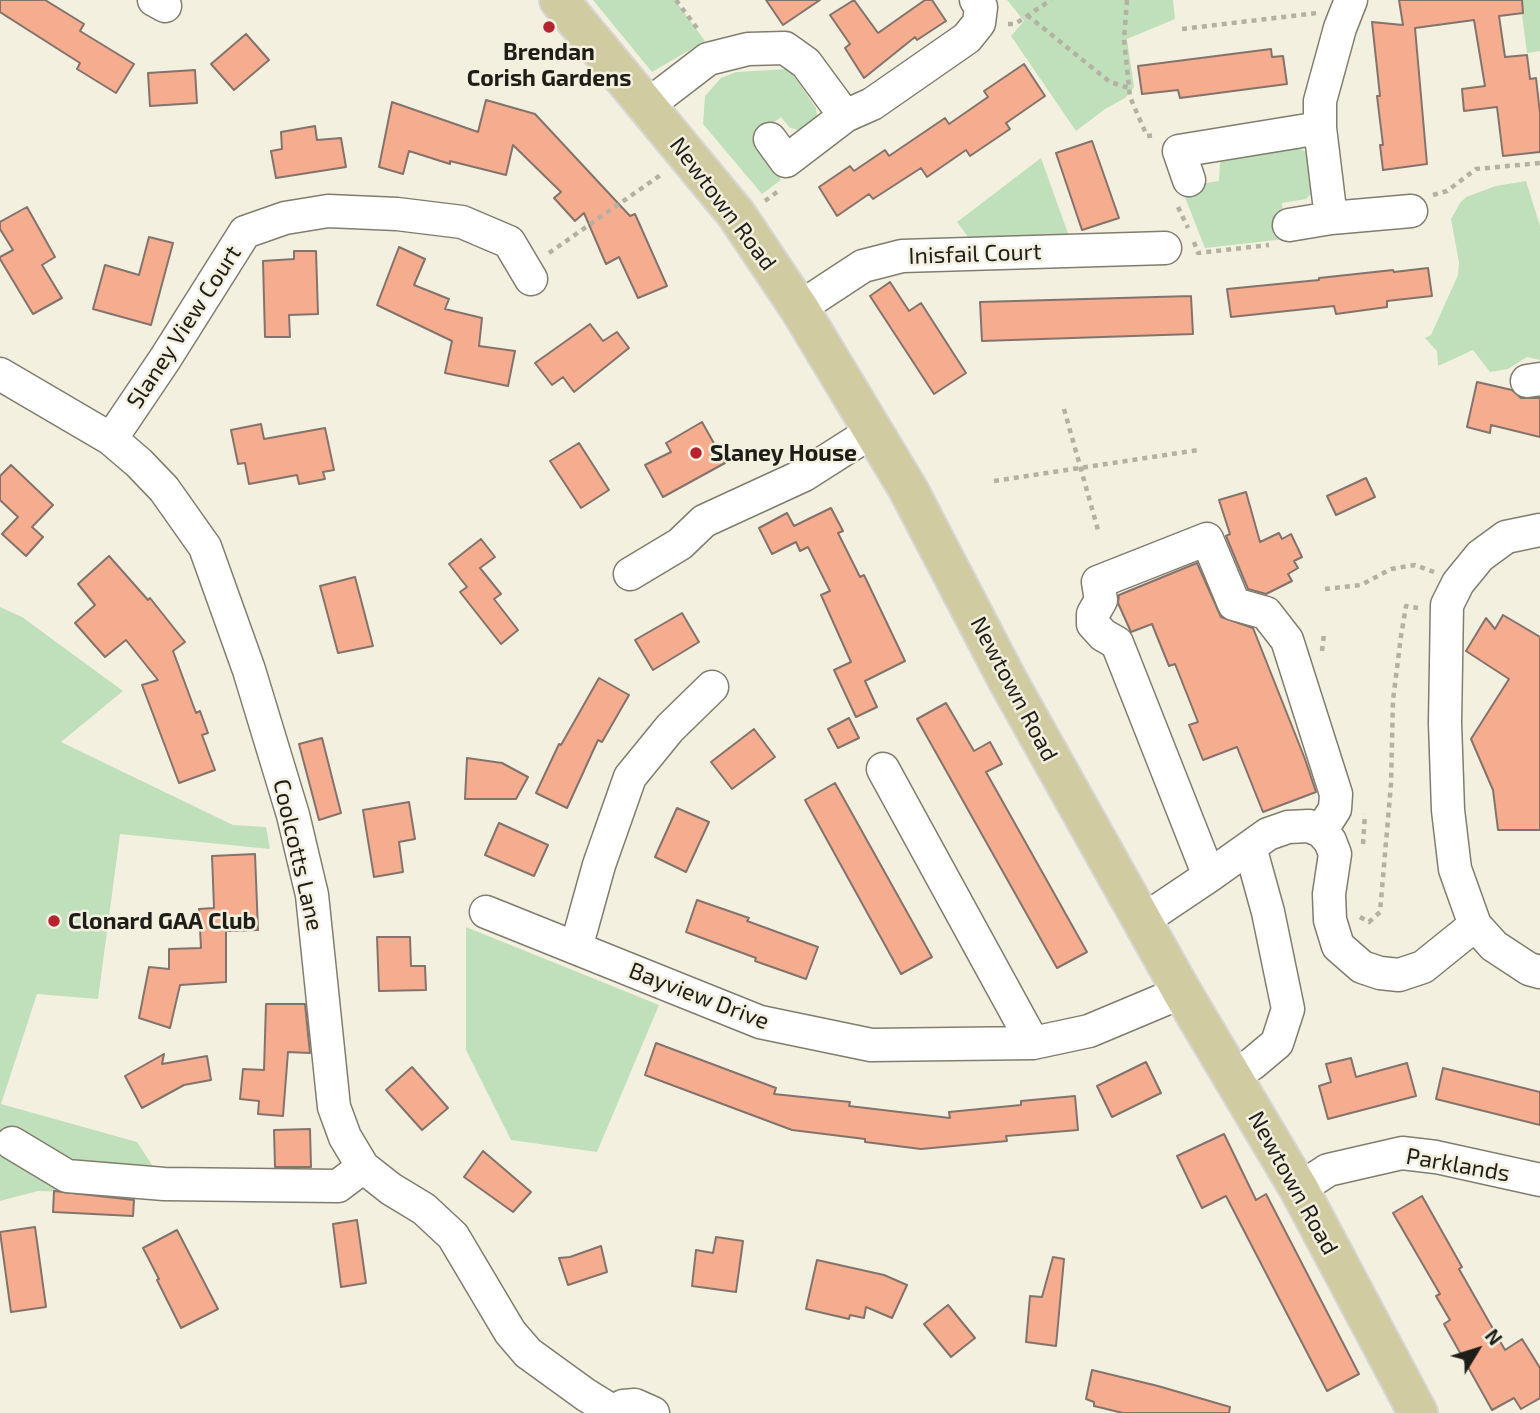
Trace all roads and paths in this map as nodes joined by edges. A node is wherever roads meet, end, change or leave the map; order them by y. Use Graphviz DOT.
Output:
graph roads {
  1 [pos="559,0"];
  2 [pos="676,0"];
  3 [pos="1051,0"];
  4 [pos="1127,0"];
  5 [pos="1350,3"];
  6 [pos="977,11"];
  7 [pos="1027,15"];
  8 [pos="1182,29"];
  9 [pos="708,59"];
  10 [pos="1129,88"];
  11 [pos="648,105"];
  12 [pos="845,116"];
  13 [pos="1320,128"];
  14 [pos="1147,136"];
  15 [pos="769,139"];
  16 [pos="689,156"];
  17 [pos="1540,163"];
  18 [pos="1173,169"];
  19 [pos="1411,211"];
  20 [pos="1331,218"];
  21 [pos="1289,225"];
  22 [pos="1165,248"];
  23 [pos="531,279"];
  24 [pos="799,308"];
  25 [pos="0,374"];
  26 [pos="1064,409"];
  27 [pos="873,431"];
  28 [pos="111,439"];
  29 [pos="1199,450"];
  30 [pos="1080,468"];
  31 [pos="995,481"];
  32 [pos="1098,530"];
  33 [pos="1540,530"];
  34 [pos="630,574"];
  35 [pos="1458,583"];
  36 [pos="1325,589"];
  37 [pos="1421,619"];
  38 [pos="1324,634"];
  39 [pos="1321,657"];
  40 [pos="712,687"];
  41 [pos="883,768"];
  42 [pos="1365,808"];
  43 [pos="1321,831"];
  44 [pos="1251,847"];
  45 [pos="1362,856"];
  46 [pos="1209,876"];
  47 [pos="486,912"];
  48 [pos="1358,916"];
  49 [pos="1142,921"];
  50 [pos="1475,925"];
  51 [pos="576,948"];
  52 [pos="1531,976"];
  53 [pos="1182,992"];
  54 [pos="1033,1044"];
  55 [pos="1232,1076"];
  56 [pos="12,1143"];
  57 [pos="363,1167"];
  58 [pos="1540,1180"];
  59 [pos="1299,1189"];
  60 [pos="611,1412"];
  61 [pos="653,1413"];
  62 [pos="1418,1413"];
  1 -- 11 [label="main road, Newtown Road"];
  2 -- 9 [label="path"];
  3 -- 7 [label="path"];
  4 -- 10 [label="path"];
  5 -- 8 [label="path"];
  5 -- 13 [label="street"];
  6 -- 7 [label="path"];
  6 -- 12 [label="street"];
  7 -- 10 [label="path"];
  9 -- 11 [label="street"];
  9 -- 12 [label="street"];
  10 -- 14 [label="path"];
  11 -- 16 [label="main road, Newtown Road"];
  12 -- 15 [label="street"];
  13 -- 18 [label="street"];
  13 -- 20 [label="street"];
  14 -- 18 [label="path"];
  14 -- 18 [label="path"];
  16 -- 23 [label="path"];
  16 -- 24 [label="main road, Newtown Road"];
  17 -- 19 [label="path"];
  18 -- 21 [label="path"];
  19 -- 20 [label="street"];
  20 -- 21 [label="street"];
  22 -- 24 [label="street, Inisfail Court"];
  23 -- 28 [label="street, Slaney View Court"];
  24 -- 27 [label="main road, Newtown Road"];
  25 -- 28 [label="street, Coolcotts Lane"];
  26 -- 30 [label="path"];
  27 -- 34 [label="street"];
  27 -- 49 [label="main road, Newtown Road"];
  28 -- 57 [label="street, Coolcotts Lane"];
  29 -- 30 [label="path"];
  30 -- 31 [label="path"];
  30 -- 32 [label="path"];
  33 -- 35 [label="street"];
  35 -- 36 [label="path"];
  35 -- 50 [label="street"];
  37 -- 48 [label="path"];
  38 -- 39 [label="path"];
  40 -- 51 [label="street"];
  41 -- 54 [label="street"];
  42 -- 45 [label="path"];
  43 -- 44 [label="street"];
  43 -- 46 [label="street"];
  43 -- 50 [label="street"];
  44 -- 46 [label="street"];
  44 -- 55 [label="street"];
  46 -- 49 [label="street"];
  47 -- 51 [label="street, Bayview Drive"];
  49 -- 53 [label="main road, Newtown Road"];
  50 -- 52 [label="street"];
  51 -- 54 [label="street, Bayview Drive"];
  53 -- 54 [label="street, Bayview Drive"];
  53 -- 55 [label="main road, Newtown Road"];
  55 -- 59 [label="main road, Newtown Road"];
  56 -- 57 [label="street"];
  57 -- 60 [label="street, Coolcotts Lane"];
  58 -- 59 [label="street, Parklands"];
  59 -- 62 [label="main road, Newtown Road"];
  60 -- 61 [label="street"];
}
